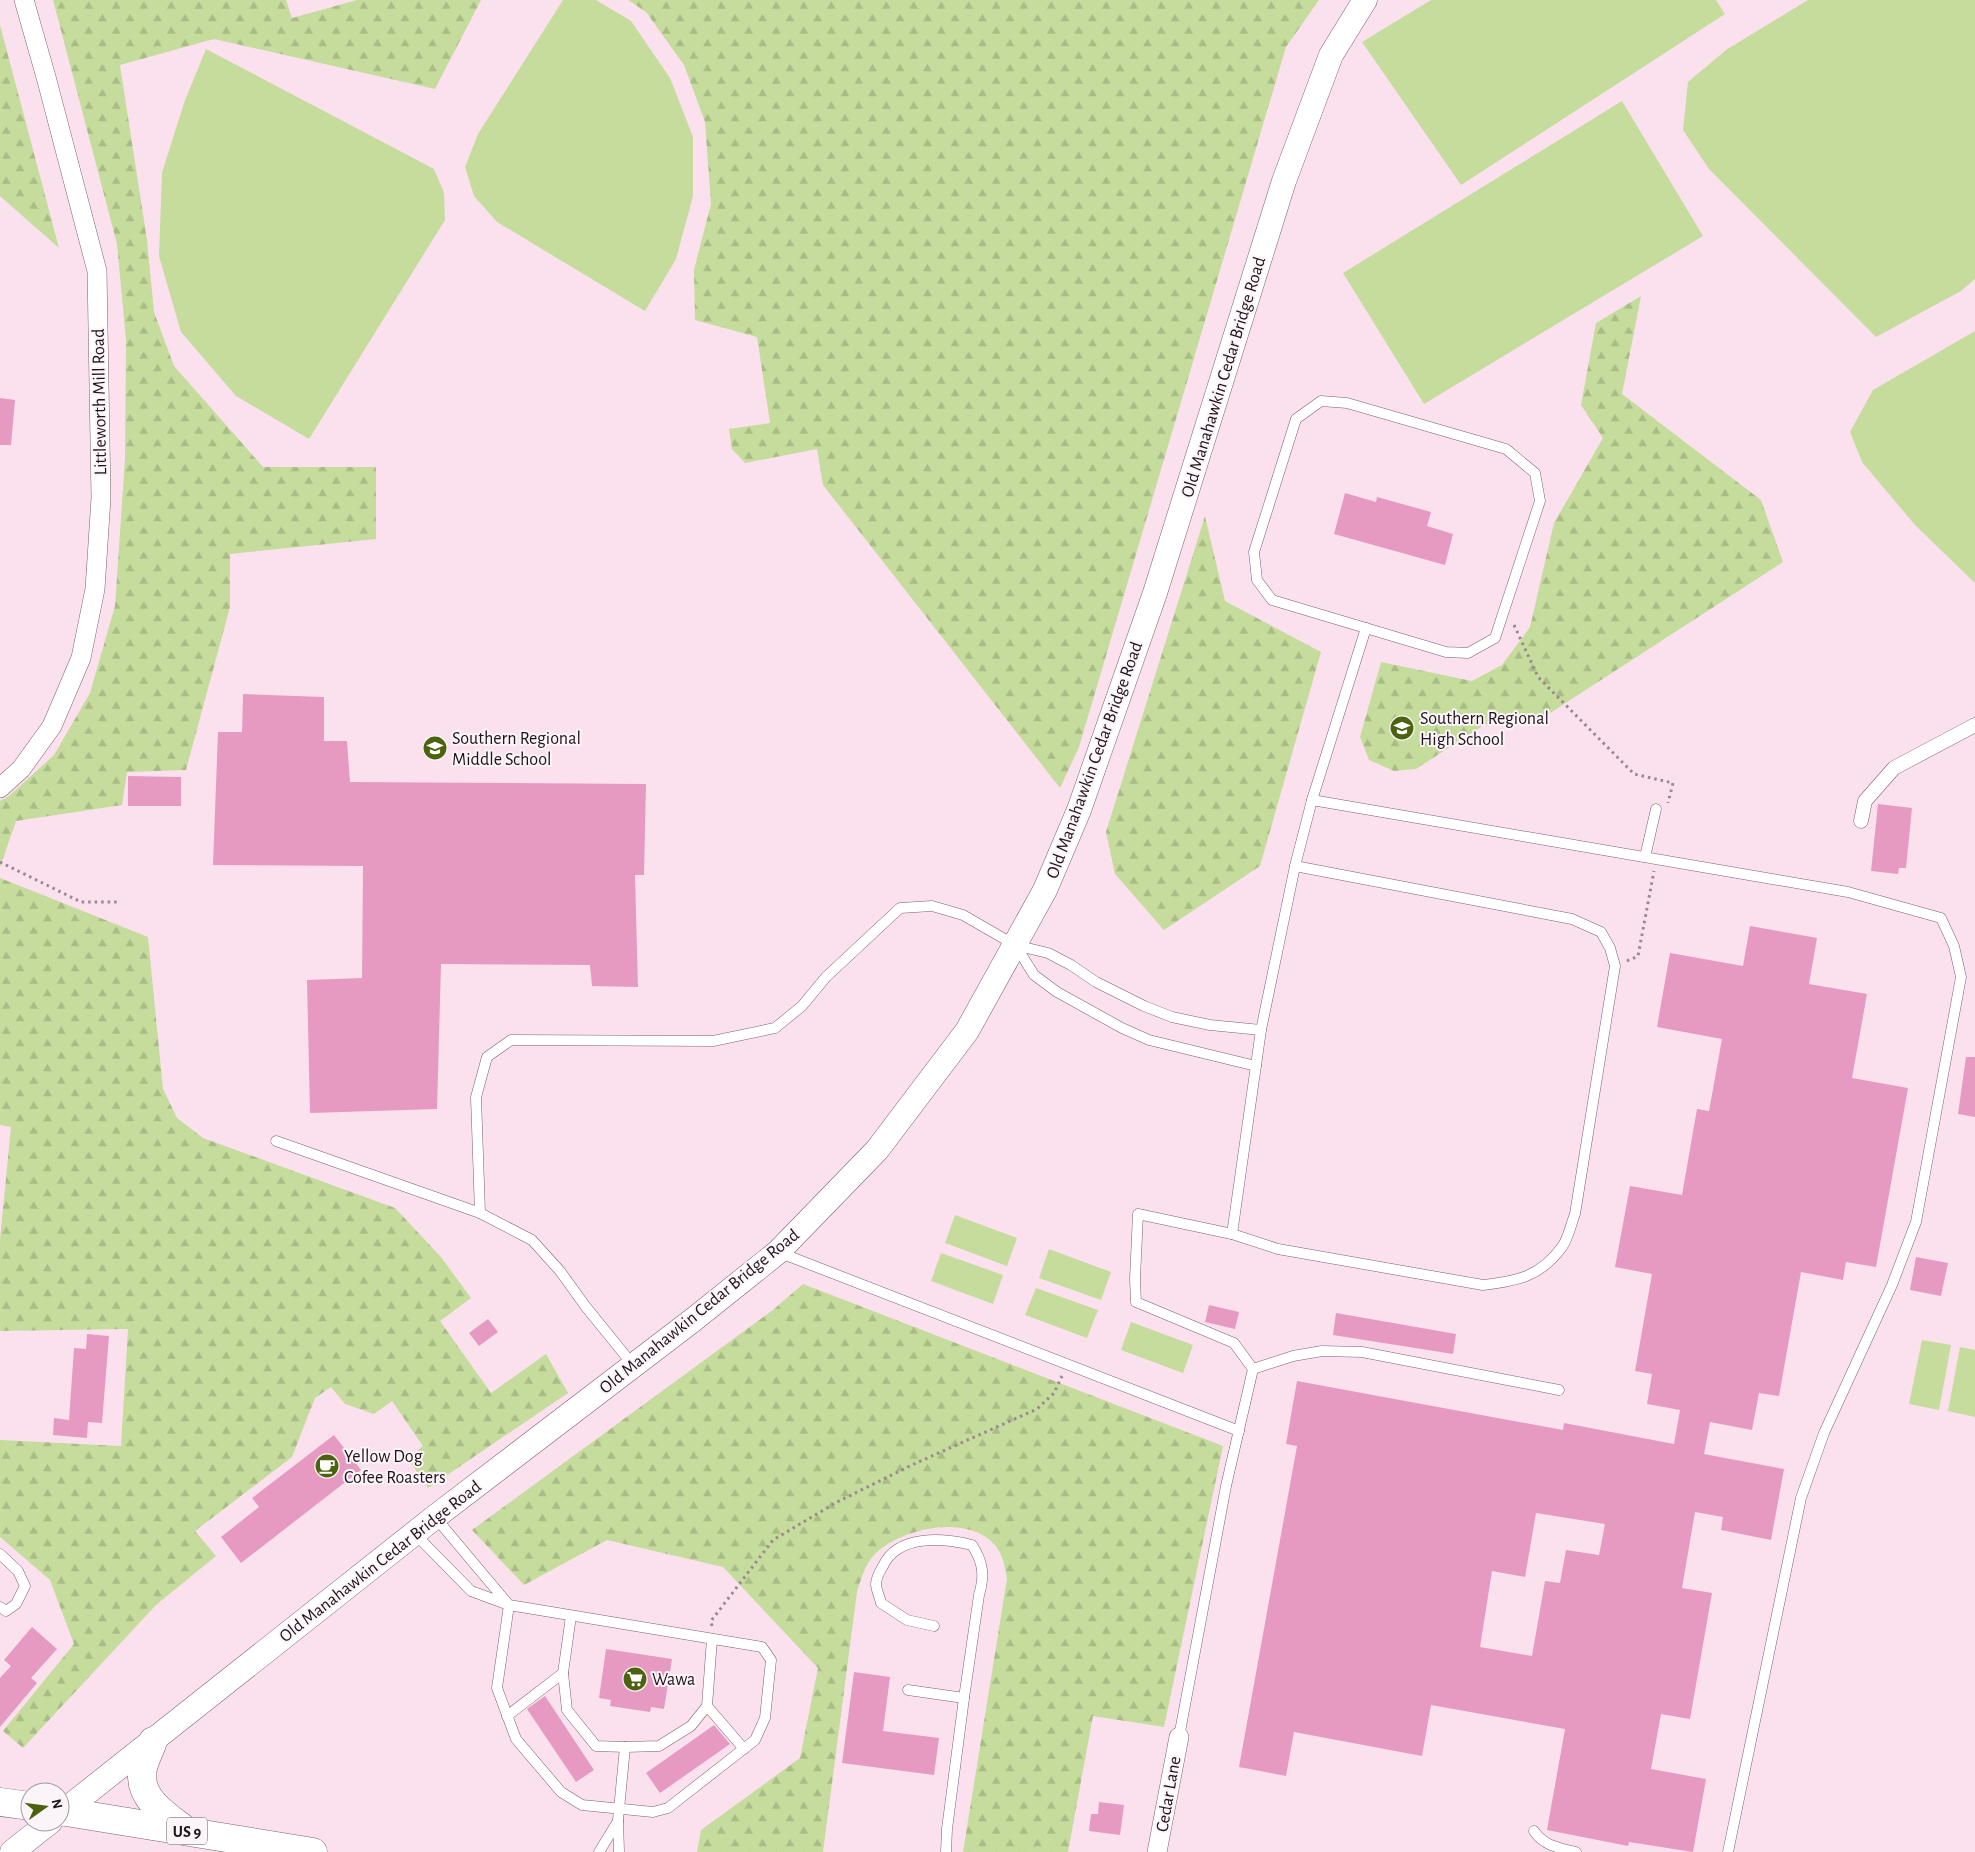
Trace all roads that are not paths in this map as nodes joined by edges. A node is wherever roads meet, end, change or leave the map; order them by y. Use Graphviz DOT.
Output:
graph roads {
  1 [pos="24,0"];
  2 [pos="1365,0"];
  3 [pos="1366,628"];
  4 [pos="1975,725"];
  5 [pos="0,788"];
  6 [pos="1312,800"];
  7 [pos="1661,810"];
  8 [pos="1861,821"];
  9 [pos="1645,857"];
  10 [pos="1295,866"];
  11 [pos="1016,945"];
  12 [pos="1261,1030"];
  13 [pos="1256,1066"];
  14 [pos="276,1141"];
  15 [pos="480,1213"];
  16 [pos="1232,1234"];
  17 [pos="778,1252"];
  18 [pos="633,1365"];
  19 [pos="1253,1369"];
  20 [pos="1559,1390"];
  21 [pos="1239,1431"];
  22 [pos="435,1517"];
  23 [pos="415,1534"];
  24 [pos="0,1554"];
  25 [pos="508,1605"];
  26 [pos="0,1606"];
  27 [pos="571,1616"];
  28 [pos="934,1626"];
  29 [pos="712,1639"];
  30 [pos="563,1673"];
  31 [pos="908,1690"];
  32 [pos="964,1698"];
  33 [pos="707,1706"];
  34 [pos="507,1716"];
  35 [pos="1179,1736"];
  36 [pos="153,1741"];
  37 [pos="625,1747"];
  38 [pos="744,1748"];
  39 [pos="0,1802"];
  40 [pos="20,1805"];
  41 [pos="70,1805"];
  42 [pos="619,1815"];
  43 [pos="70,1816"];
  44 [pos="187,1831"];
  45 [pos="1534,1831"];
  46 [pos="36,1832"];
  47 [pos="945,1851"];
  48 [pos="12,1852"];
  49 [pos="313,1852"];
  50 [pos="599,1852"];
  51 [pos="619,1852"];
  52 [pos="1158,1852"];
  53 [pos="1576,1852"];
  54 [pos="1728,1852"];
  1 -- 5 [label="street, Littleworth Mill Road"];
  2 -- 11 [label="street, Old Manahawkin Cedar Bridge Road"];
  3 -- 3 [label="lane"];
  3 -- 6 [label="lane"];
  4 -- 8 [label="street"];
  6 -- 9 [label="lane"];
  6 -- 10 [label="lane"];
  7 -- 9 [label="lane"];
  9 -- 54 [label="lane"];
  10 -- 12 [label="lane"];
  10 -- 16 [label="lane"];
  11 -- 12 [label="lane"];
  11 -- 13 [label="lane"];
  11 -- 15 [label="lane"];
  11 -- 17 [label="street, Old Manahawkin Cedar Bridge Road"];
  12 -- 13 [label="lane"];
  13 -- 16 [label="lane"];
  14 -- 15 [label="lane"];
  15 -- 18 [label="lane"];
  16 -- 19 [label="lane"];
  17 -- 18 [label="street, Old Manahawkin Cedar Bridge Road"];
  17 -- 21 [label="lane"];
  18 -- 22 [label="street, Old Manahawkin Cedar Bridge Road"];
  19 -- 20 [label="lane"];
  19 -- 21 [label="lane"];
  21 -- 35 [label="lane"];
  22 -- 23 [label="street, Old Manahawkin Cedar Bridge Road"];
  22 -- 25 [label="lane"];
  23 -- 25 [label="lane"];
  23 -- 36 [label="street, Old Manahawkin Cedar Bridge Road"];
  24 -- 26 [label="lane"];
  25 -- 27 [label="lane"];
  25 -- 34 [label="lane"];
  27 -- 29 [label="lane"];
  27 -- 30 [label="lane"];
  28 -- 32 [label="lane"];
  29 -- 33 [label="lane"];
  29 -- 38 [label="lane"];
  30 -- 34 [label="lane"];
  30 -- 37 [label="lane"];
  31 -- 32 [label="lane"];
  32 -- 47 [label="lane"];
  33 -- 37 [label="lane"];
  33 -- 38 [label="lane"];
  34 -- 42 [label="lane"];
  35 -- 52 [label="street, Cedar Lane"];
  36 -- 41 [label="street, Old Manahawkin Cedar Bridge Road"];
  36 -- 44 [label="highway"];
  37 -- 42 [label="lane"];
  38 -- 42 [label="lane"];
  39 -- 40 [label="highway"];
  42 -- 50 [label="lane"];
  42 -- 51 [label="lane"];
  43 -- 44 [label="highway, US 9"];
  44 -- 49 [label="highway, US 9"];
  45 -- 53 [label="lane"];
  46 -- 48 [label="street, Old Manahawkin Cedar Bridge Road"];
}
